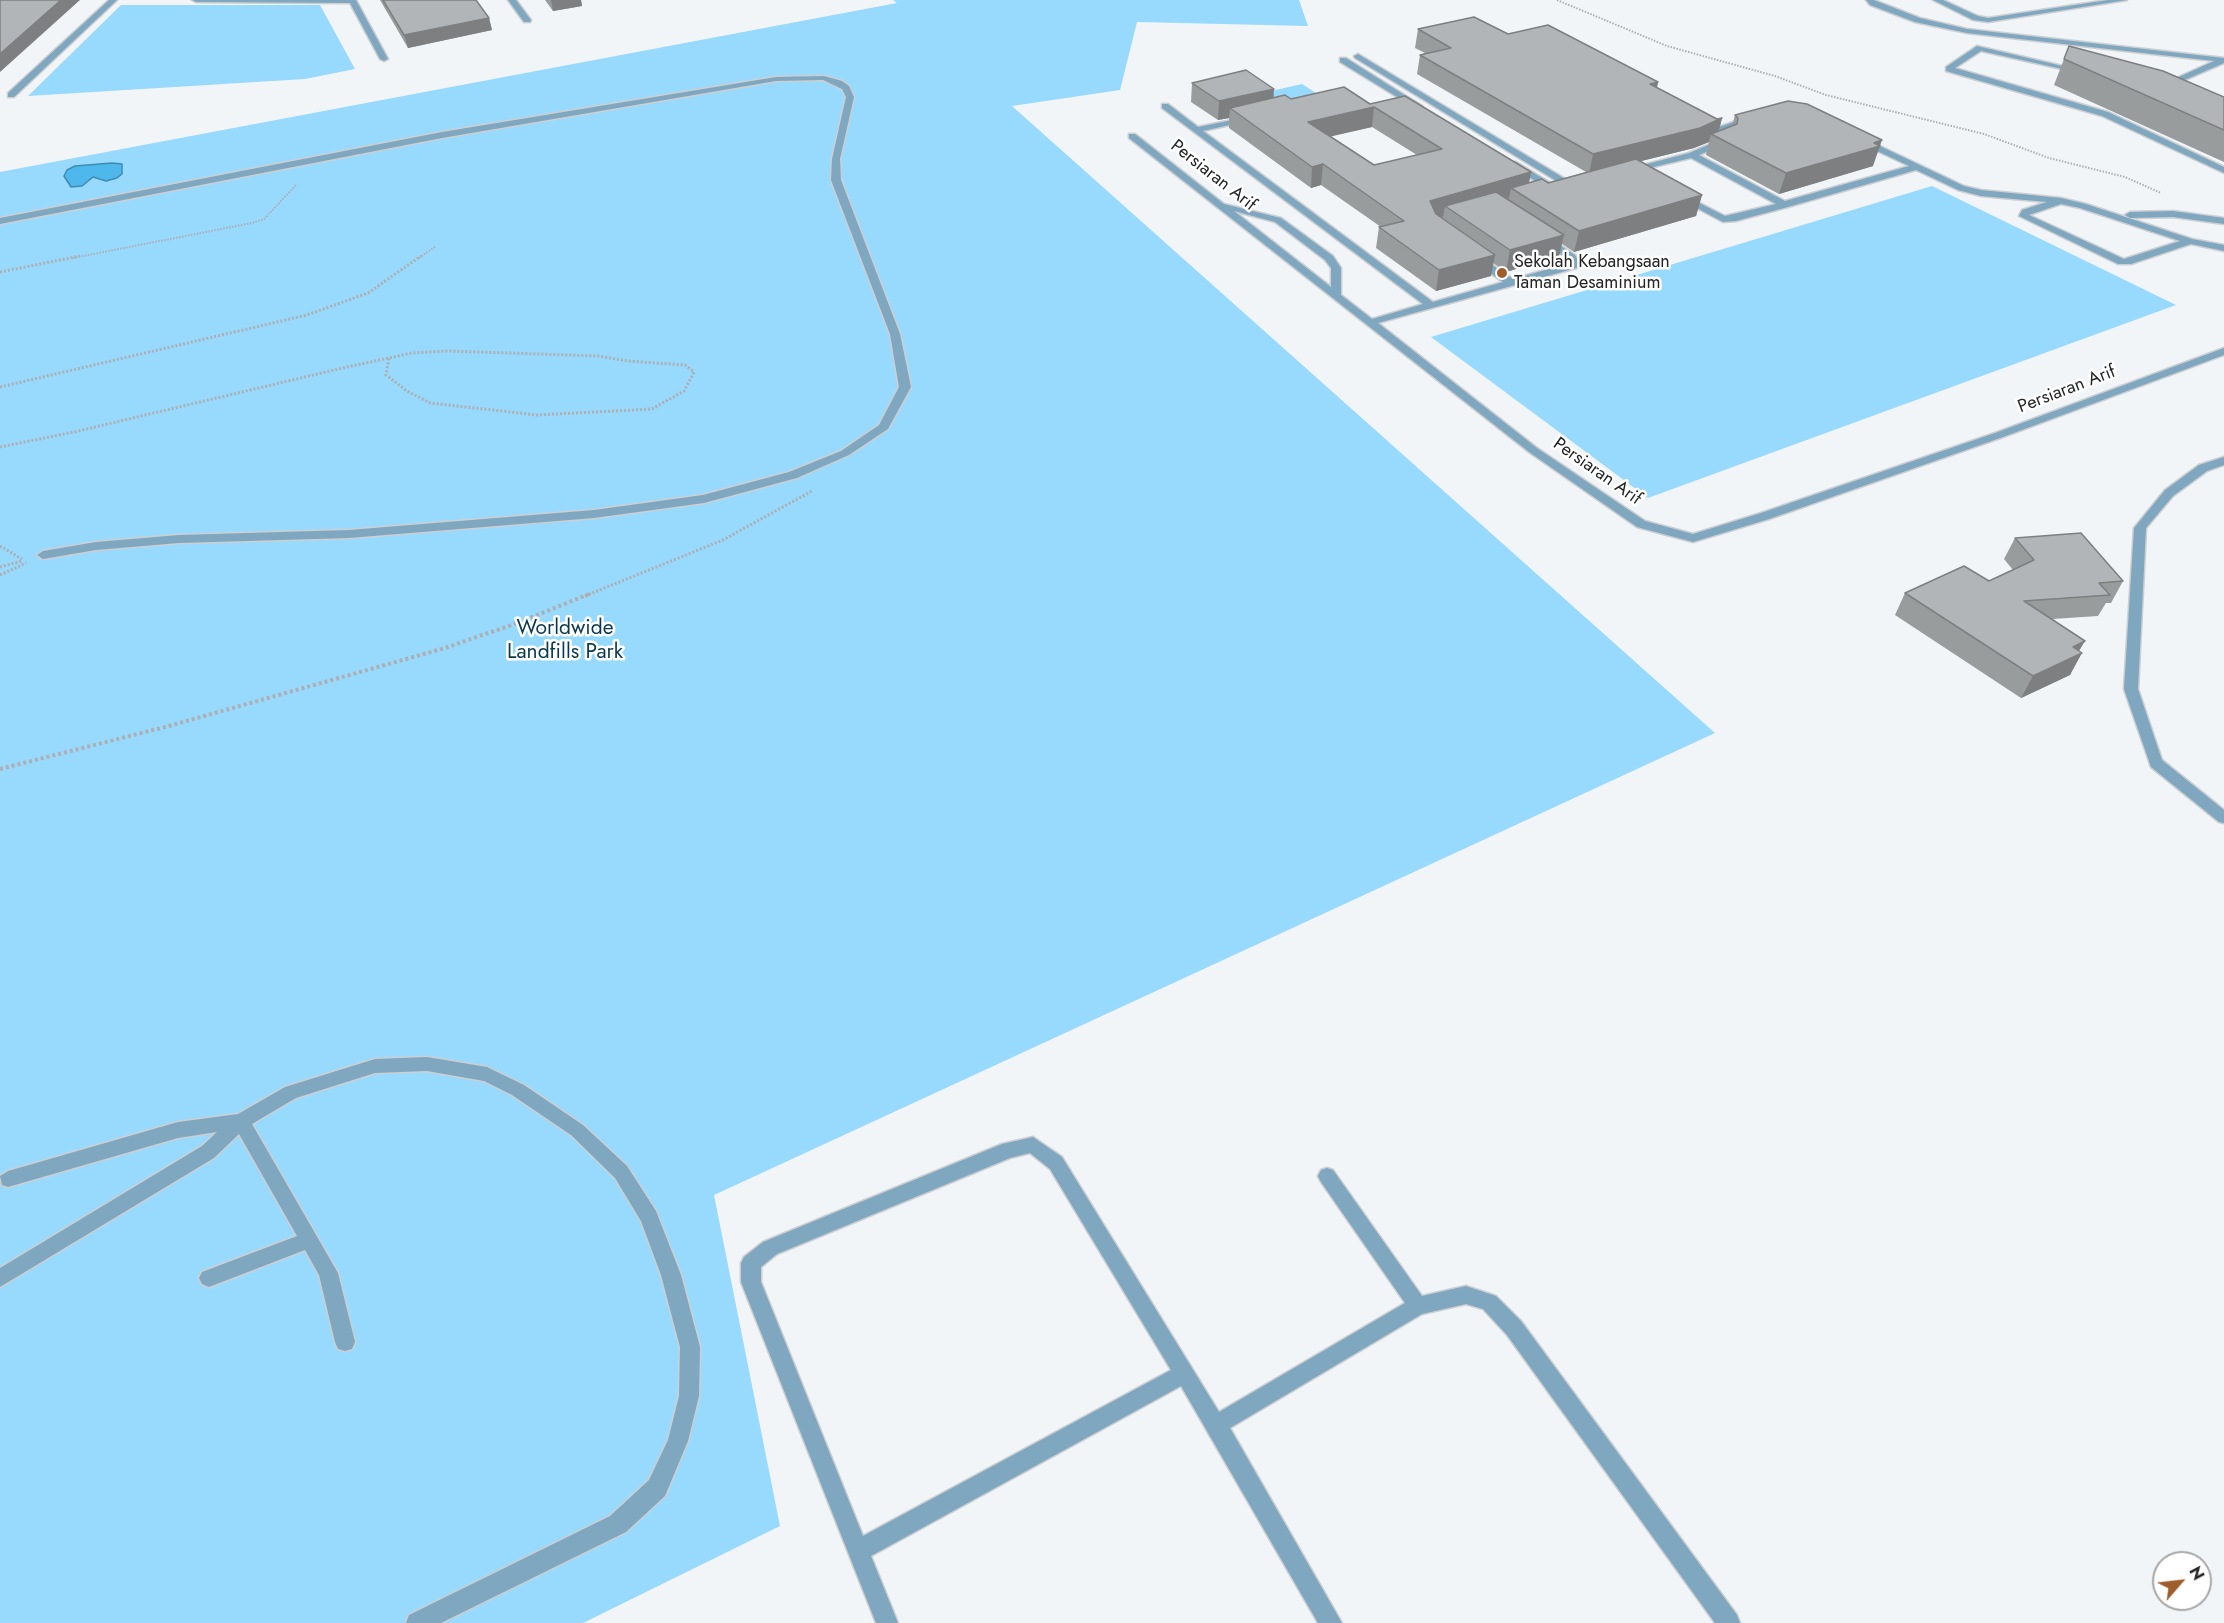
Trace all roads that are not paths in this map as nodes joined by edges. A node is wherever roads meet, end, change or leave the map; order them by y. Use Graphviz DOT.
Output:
graph roads {
  1 [pos="113,0"];
  2 [pos="196,0"];
  3 [pos="353,0"];
  4 [pos="512,0"];
  5 [pos="1890,0"];
  6 [pos="1937,0"];
  7 [pos="2123,0"];
  8 [pos="1871,2"];
  9 [pos="528,20"];
  10 [pos="2224,52"];
  11 [pos="1358,56"];
  12 [pos="384,59"];
  13 [pos="1343,60"];
  14 [pos="2224,60"];
  15 [pos="2089,73"];
  16 [pos="2164,94"];
  17 [pos="11,95"];
  18 [pos="1165,106"];
  19 [pos="1424,110"];
  20 [pos="1254,117"];
  21 [pos="1759,118"];
  22 [pos="1199,129"];
  23 [pos="1847,134"];
  24 [pos="1132,136"];
  25 [pos="1692,155"];
  26 [pos="1506,159"];
  27 [pos="1917,167"];
  28 [pos="1632,170"];
  29 [pos="2224,170"];
  30 [pos="1622,172"];
  31 [pos="1643,175"];
  32 [pos="1591,180"];
  33 [pos="1571,186"];
  34 [pos="1674,193"];
  35 [pos="2061,201"];
  36 [pos="1220,205"];
  37 [pos="1785,205"];
  38 [pos="2103,211"];
  39 [pos="0,221"];
  40 [pos="2224,221"];
  41 [pos="1533,232"];
  42 [pos="2190,241"];
  43 [pos="2224,248"];
  44 [pos="1465,250"];
  45 [pos="1511,283"];
  46 [pos="1336,295"];
  47 [pos="1431,305"];
  48 [pos="1371,322"];
  49 [pos="2224,351"];
  50 [pos="2224,461"];
  51 [pos="43,555"];
  52 [pos="2224,818"];
  53 [pos="241,1121"];
  54 [pos="1327,1176"];
  55 [pos="8,1179"];
  56 [pos="309,1240"];
  57 [pos="0,1278"];
  58 [pos="208,1278"];
  59 [pos="1418,1306"];
  60 [pos="345,1342"];
  61 [pos="1184,1374"];
  62 [pos="1216,1425"];
  63 [pos="858,1551"];
  64 [pos="417,1623"];
  65 [pos="887,1623"];
  66 [pos="1331,1623"];
  67 [pos="1728,1623"];
  1 -- 17 [label="street"];
  2 -- 3 [label="street"];
  3 -- 12 [label="street"];
  4 -- 9 [label="street"];
  5 -- 8 [label="street"];
  5 -- 10 [label="street"];
  6 -- 7 [label="street"];
  8 -- 14 [label="street"];
  11 -- 33 [label="street"];
  13 -- 19 [label="street"];
  14 -- 16 [label="street"];
  15 -- 29 [label="street"];
  18 -- 22 [label="street"];
  20 -- 22 [label="street"];
  21 -- 25 [label="street"];
  22 -- 47 [label="street"];
  23 -- 27 [label="street"];
  24 -- 36 [label="street, Persiaran Arif"];
  25 -- 28 [label="street"];
  25 -- 37 [label="street"];
  26 -- 33 [label="street"];
  27 -- 35 [label="street"];
  27 -- 37 [label="street"];
  28 -- 30 [label="street"];
  28 -- 31 [label="street"];
  32 -- 33 [label="street"];
  34 -- 37 [label="street"];
  35 -- 38 [label="street"];
  35 -- 42 [label="street"];
  36 -- 46 [label="street, Persiaran Arif"];
  36 -- 46 [label="street"];
  38 -- 40 [label="street"];
  38 -- 42 [label="street"];
  39 -- 51 [label="street"];
  41 -- 45 [label="street"];
  42 -- 43 [label="street"];
  44 -- 45 [label="street"];
  45 -- 47 [label="street"];
  46 -- 48 [label="street, Persiaran Arif"];
  47 -- 48 [label="street"];
  48 -- 49 [label="street, Persiaran Arif"];
  50 -- 52 [label="street"];
  53 -- 55 [label="street"];
  53 -- 56 [label="street"];
  53 -- 57 [label="street"];
  53 -- 64 [label="street"];
  54 -- 59 [label="street"];
  56 -- 58 [label="street"];
  56 -- 60 [label="street"];
  59 -- 62 [label="street"];
  59 -- 67 [label="street"];
  61 -- 62 [label="street"];
  61 -- 63 [label="street"];
  61 -- 63 [label="street"];
  62 -- 66 [label="street"];
  63 -- 65 [label="street"];
}
